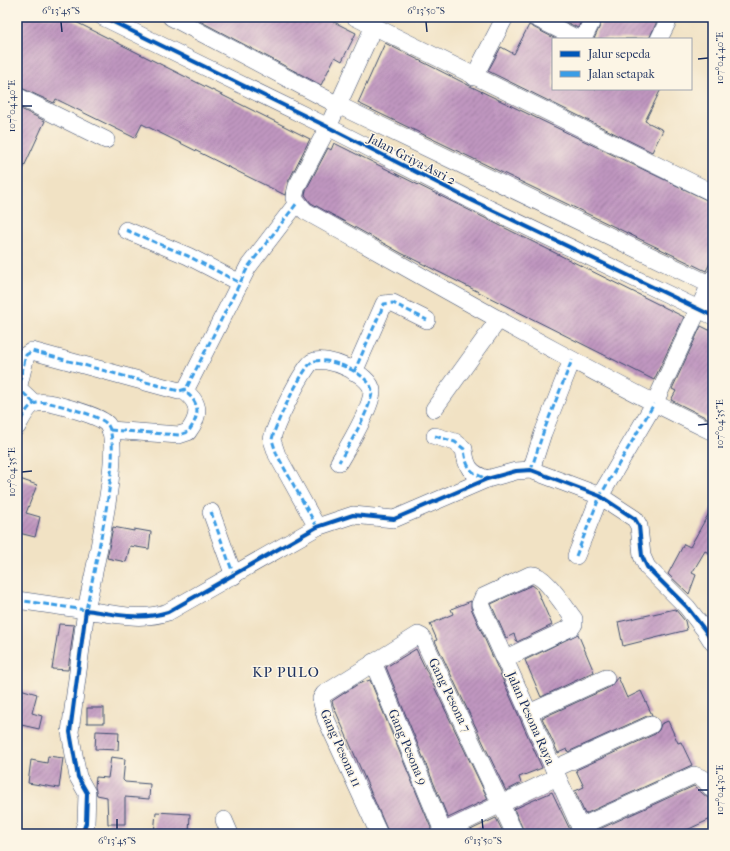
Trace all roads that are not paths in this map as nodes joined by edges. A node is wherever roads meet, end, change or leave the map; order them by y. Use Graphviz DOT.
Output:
graph roads {
  1 [pos="103,17"];
  2 [pos="171,17"];
  3 [pos="355,17"];
  4 [pos="505,17"];
  5 [pos="534,17"];
  6 [pos="594,17"];
  7 [pos="670,17"];
  8 [pos="374,26"];
  9 [pos="576,38"];
  10 [pos="584,38"];
  11 [pos="659,38"];
  12 [pos="474,77"];
  13 [pos="17,96"];
  14 [pos="338,105"];
  15 [pos="328,127"];
  16 [pos="106,140"];
  17 [pos="713,192"];
  18 [pos="297,203"];
  19 [pos="126,230"];
  20 [pos="240,283"];
  21 [pos="711,284"];
  22 [pos="704,311"];
  23 [pos="499,319"];
  24 [pos="427,320"];
  25 [pos="572,360"];
  26 [pos="354,372"];
  27 [pos="184,391"];
  28 [pos="34,403"];
  29 [pos="654,404"];
  30 [pos="434,409"];
  31 [pos="17,427"];
  32 [pos="110,430"];
  33 [pos="713,432"];
  34 [pos="435,436"];
  35 [pos="339,462"];
  36 [pos="532,470"];
  37 [pos="487,479"];
  38 [pos="600,496"];
  39 [pos="211,512"];
  40 [pos="317,527"];
  41 [pos="576,556"];
  42 [pos="234,576"];
  43 [pos="17,600"];
  44 [pos="86,610"];
  45 [pos="713,643"];
  46 [pos="504,659"];
  47 [pos="373,662"];
  48 [pos="606,678"];
  49 [pos="529,713"];
  50 [pos="651,726"];
  51 [pos="555,773"];
  52 [pos="713,790"];
  53 [pos="502,804"];
  54 [pos="581,830"];
  55 [pos="442,833"];
  56 [pos="82,834"];
  57 [pos="379,834"];
  58 [pos="515,834"];
  1 -- 15 [label="street, Jalan Griya Asri 2"];
  2 -- 14 [label="street, Jalan Griya Asri 2"];
  3 -- 8 [label="street"];
  4 -- 12 [label="street"];
  5 -- 9 [label="street"];
  6 -- 10 [label="street"];
  7 -- 11 [label="street"];
  8 -- 12 [label="street"];
  8 -- 14 [label="street"];
  12 -- 17 [label="street"];
  13 -- 16 [label="street"];
  14 -- 15 [label="street"];
  14 -- 21 [label="street, Jalan Griya Asri 2"];
  15 -- 18 [label="street"];
  15 -- 22 [label="street, Jalan Griya Asri 2"];
  18 -- 20 [label="street"];
  18 -- 23 [label="street"];
  19 -- 20 [label="street"];
  20 -- 27 [label="street"];
  21 -- 22 [label="street"];
  22 -- 29 [label="street"];
  23 -- 25 [label="street"];
  23 -- 30 [label="street"];
  24 -- 26 [label="street"];
  25 -- 29 [label="street"];
  25 -- 36 [label="street"];
  26 -- 35 [label="street"];
  26 -- 40 [label="street"];
  27 -- 28 [label="street"];
  27 -- 32 [label="street"];
  28 -- 31 [label="street"];
  28 -- 32 [label="street"];
  29 -- 33 [label="street"];
  29 -- 38 [label="street"];
  32 -- 44 [label="street"];
  34 -- 37 [label="street"];
  36 -- 37 [label="street"];
  36 -- 38 [label="street"];
  37 -- 40 [label="street"];
  38 -- 41 [label="street"];
  38 -- 45 [label="street"];
  39 -- 42 [label="street"];
  40 -- 42 [label="street"];
  42 -- 44 [label="street"];
  43 -- 44 [label="street"];
  44 -- 56 [label="street"];
  46 -- 46 [label="street, Jalan Pesona Raya"];
  46 -- 49 [label="street, Jalan Pesona Raya"];
  47 -- 53 [label="street, Gang Pesona 7"];
  47 -- 55 [label="street, Gang Pesona 9"];
  47 -- 57 [label="street, Gang Pesona 11"];
  48 -- 49 [label="street"];
  49 -- 51 [label="street, Jalan Pesona Raya"];
  50 -- 51 [label="street"];
  51 -- 53 [label="street"];
  51 -- 54 [label="street, Jalan Pesona Raya"];
  52 -- 54 [label="street"];
  53 -- 55 [label="street"];
  53 -- 58 [label="street"];
}
